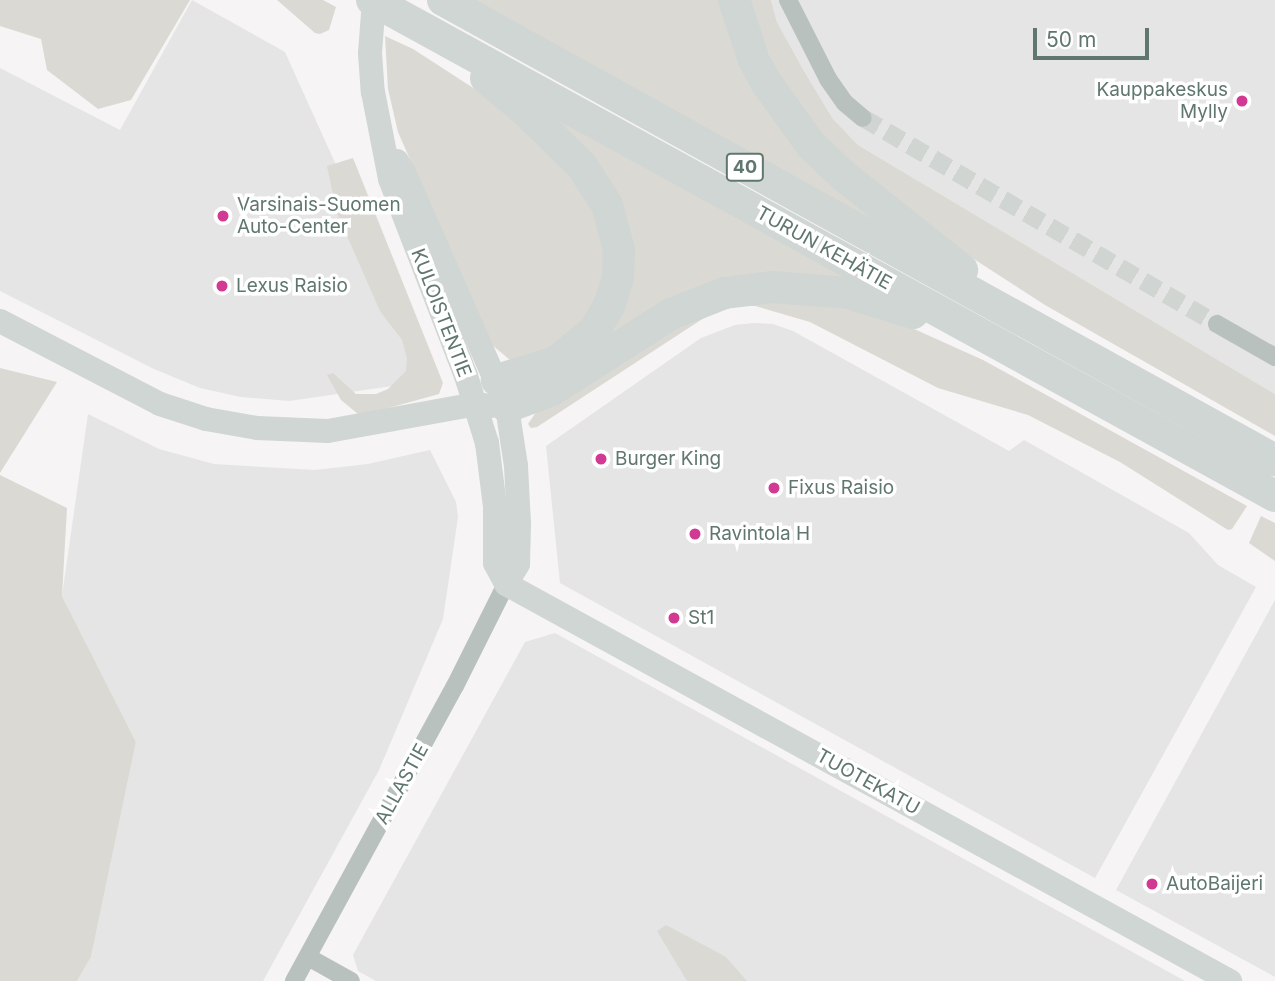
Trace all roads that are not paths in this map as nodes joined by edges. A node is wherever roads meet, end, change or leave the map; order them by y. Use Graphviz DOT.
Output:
graph roads {
  1 [pos="373,0"];
  2 [pos="443,0"];
  3 [pos="734,0"];
  4 [pos="788,0"];
  5 [pos="419,25"];
  6 [pos="863,118"];
  7 [pos="0,321"];
  8 [pos="1217,324"];
  9 [pos="1047,334"];
  10 [pos="987,338"];
  11 [pos="1275,357"];
  12 [pos="493,397"];
  13 [pos="1275,460"];
  14 [pos="1275,496"];
  15 [pos="506,584"];
  16 [pos="308,957"];
  17 [pos="294,981"];
  18 [pos="351,981"];
  19 [pos="1230,981"];
  1 -- 5 [label="highway, TURUN KEHÄTIE / 40"];
  1 -- 12 [label="street, KULOISTENTIE"];
  2 -- 9 [label="highway, TURUN KEHÄTIE / 40"];
  3 -- 9 [label="highway"];
  4 -- 6 [label="street"];
  5 -- 10 [label="highway, TURUN KEHÄTIE / 40"];
  5 -- 12 [label="highway"];
  7 -- 12 [label="street"];
  8 -- 11 [label="street"];
  9 -- 13 [label="highway, TURUN KEHÄTIE / 40"];
  10 -- 12 [label="highway"];
  10 -- 14 [label="highway, TURUN KEHÄTIE / 40"];
  12 -- 15 [label="street, ALLASTIE"];
  15 -- 16 [label="street, ALLASTIE"];
  15 -- 19 [label="street, TUOTEKATU"];
  16 -- 17 [label="street, ALLASTIE"];
  16 -- 18 [label="street"];
}
